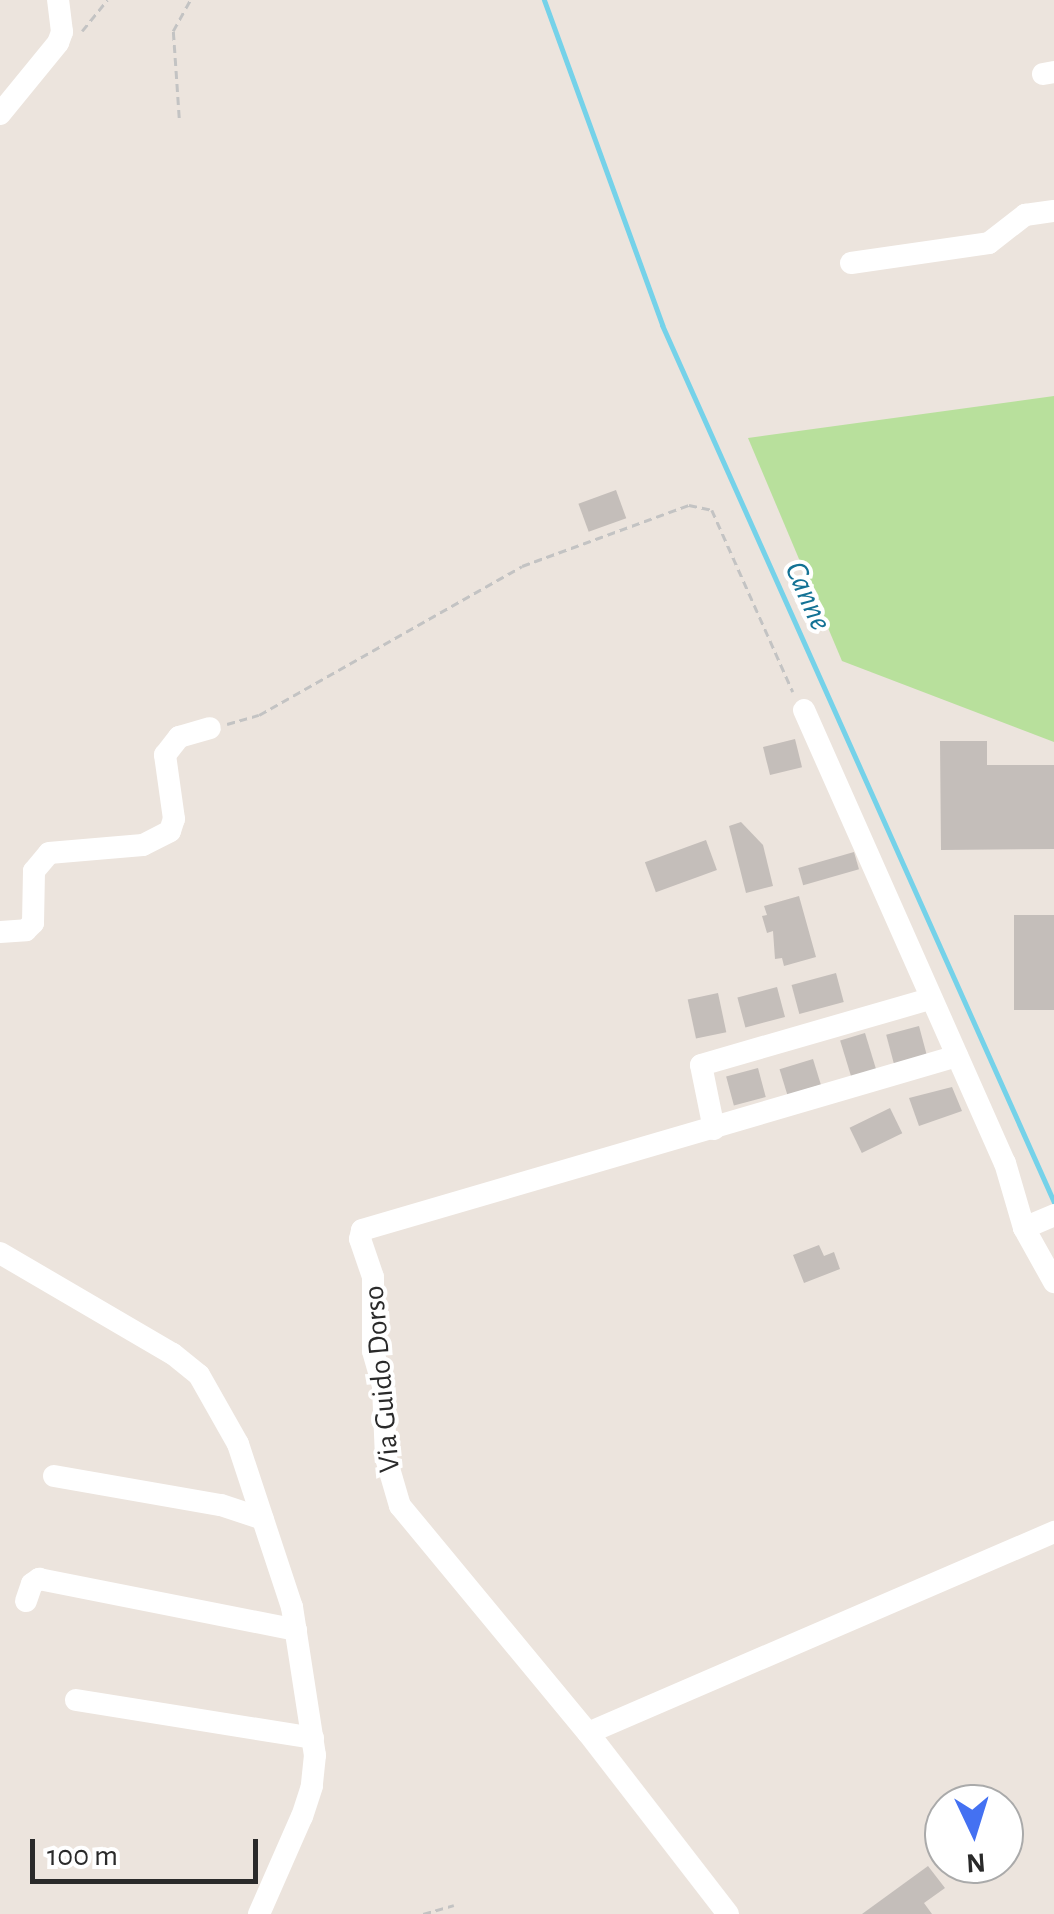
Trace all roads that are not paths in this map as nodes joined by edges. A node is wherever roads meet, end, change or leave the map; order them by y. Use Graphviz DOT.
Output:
graph roads {
  1 [pos="58,0"];
  2 [pos="0,114"];
  3 [pos="1054,212"];
  4 [pos="851,263"];
  5 [pos="804,710"];
  6 [pos="210,728"];
  7 [pos="0,932"];
  8 [pos="929,999"];
  9 [pos="957,1056"];
  10 [pos="714,1129"];
  11 [pos="1040,1221"];
  12 [pos="0,1253"];
  13 [pos="1054,1282"];
  14 [pos="54,1476"];
  15 [pos="262,1519"];
  16 [pos="1054,1532"];
  17 [pos="26,1601"];
  18 [pos="296,1630"];
  19 [pos="76,1700"];
  20 [pos="588,1733"];
  21 [pos="312,1738"];
  22 [pos="259,1914"];
  23 [pos="728,1914"];
  1 -- 2 [label="street"];
  3 -- 4 [label="street"];
  5 -- 8 [label="street"];
  6 -- 7 [label="street"];
  8 -- 9 [label="street"];
  8 -- 10 [label="street"];
  9 -- 10 [label="street, Via Guido Dorso"];
  9 -- 11 [label="street"];
  10 -- 20 [label="street, Via Guido Dorso"];
  11 -- 13 [label="street"];
  12 -- 15 [label="street"];
  14 -- 15 [label="street"];
  15 -- 18 [label="street"];
  16 -- 20 [label="street"];
  17 -- 18 [label="street"];
  18 -- 21 [label="street"];
  19 -- 21 [label="street"];
  20 -- 23 [label="street, Via Guido Dorso"];
  21 -- 22 [label="street"];
}
